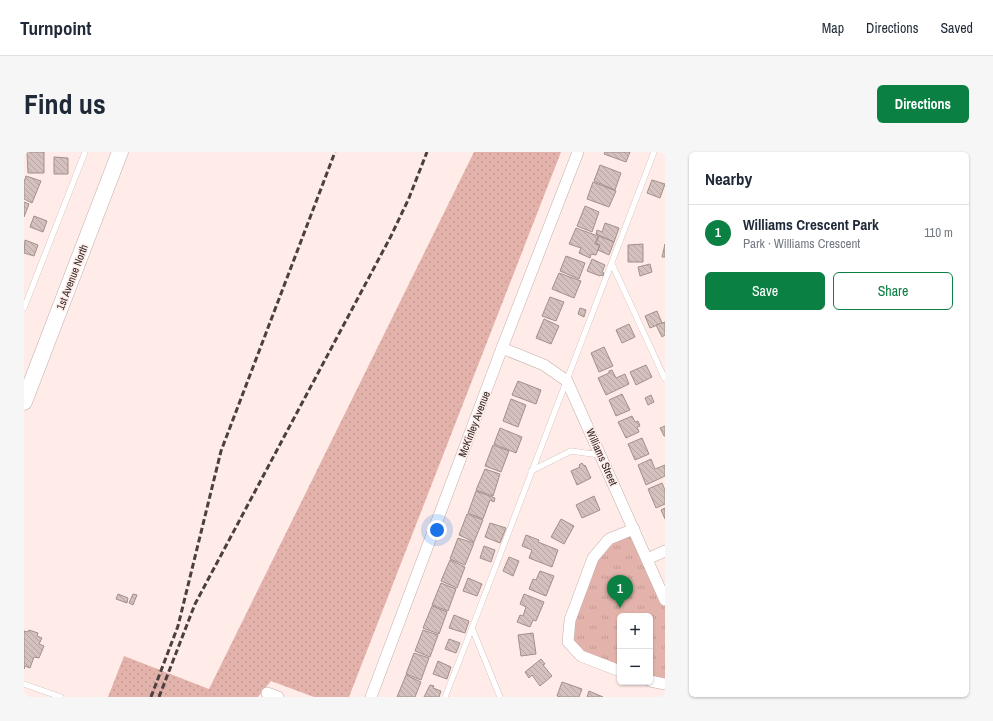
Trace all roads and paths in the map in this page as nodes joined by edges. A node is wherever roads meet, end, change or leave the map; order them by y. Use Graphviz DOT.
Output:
graph roads {
  1 [pos="85,152"];
  2 [pos="120,152"];
  3 [pos="578,152"];
  4 [pos="654,152"];
  5 [pos="612,264"];
  6 [pos="24,308"];
  7 [pos="502,348"];
  8 [pos="665,379"];
  9 [pos="567,381"];
  10 [pos="24,402"];
  11 [pos="601,455"];
  12 [pos="531,470"];
  13 [pos="634,529"];
  14 [pos="665,551"];
  15 [pos="647,559"];
  16 [pos="665,600"];
  17 [pos="472,628"];
  18 [pos="617,670"];
  19 [pos="653,682"];
  20 [pos="24,684"];
  21 [pos="665,684"];
  22 [pos="266,695"];
  23 [pos="61,697"];
  24 [pos="278,697"];
  25 [pos="371,697"];
  26 [pos="445,697"];
  27 [pos="500,697"];
  1 -- 6 [label="lane"];
  2 -- 10 [label="main road, 1st Avenue North"];
  3 -- 7 [label="street, McKinley Avenue"];
  4 -- 5 [label="lane"];
  5 -- 8 [label="lane"];
  5 -- 9 [label="lane"];
  7 -- 9 [label="street"];
  7 -- 25 [label="street, McKinley Avenue"];
  9 -- 11 [label="street, Williams Street"];
  9 -- 12 [label="lane"];
  11 -- 12 [label="lane"];
  11 -- 13 [label="street, Williams Street"];
  12 -- 17 [label="lane"];
  13 -- 15 [label="street, Williams Street"];
  13 -- 18 [label="street"];
  14 -- 15 [label="street"];
  15 -- 16 [label="street, Williams Street"];
  17 -- 26 [label="lane"];
  17 -- 27 [label="lane"];
  19 -- 21 [label="street"];
  20 -- 23 [label="lane"];
  22 -- 24 [label="street"];
}
